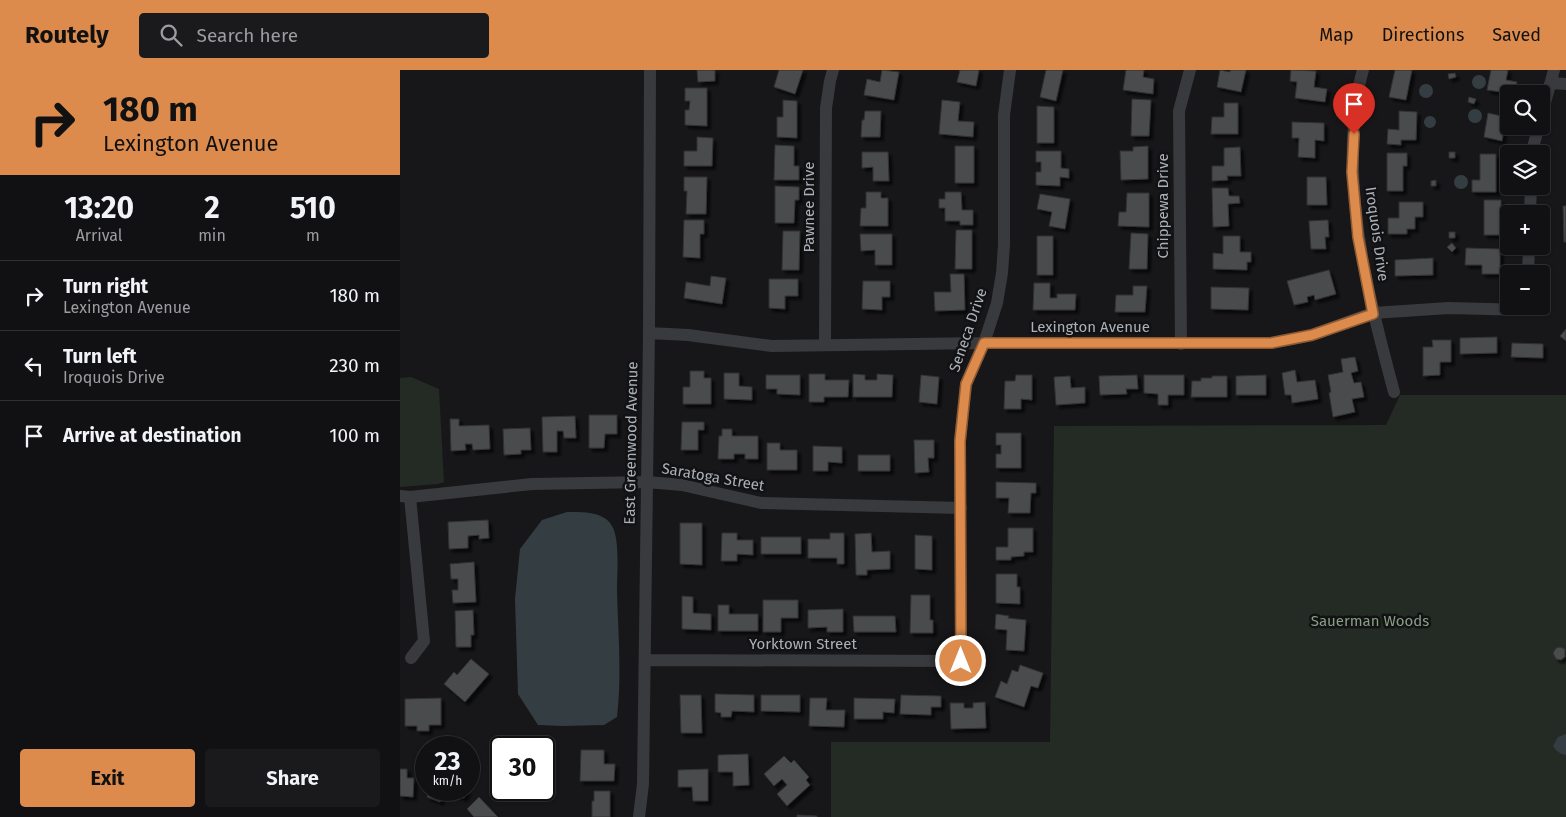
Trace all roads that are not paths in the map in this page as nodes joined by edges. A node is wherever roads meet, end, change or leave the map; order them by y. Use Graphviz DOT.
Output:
graph roads {
  1 [pos="650,70"];
  2 [pos="833,70"];
  3 [pos="1010,70"];
  4 [pos="1190,70"];
  5 [pos="1363,70"];
  6 [pos="1554,70"];
  7 [pos="1551,83"];
  8 [pos="1566,84"];
  9 [pos="1550,86"];
  10 [pos="1500,308"];
  11 [pos="1373,314"];
  12 [pos="649,333"];
  13 [pos="984,343"];
  14 [pos="1181,344"];
  15 [pos="825,345"];
  16 [pos="1394,392"];
  17 [pos="647,482"];
  18 [pos="405,497"];
  19 [pos="961,508"];
  20 [pos="411,658"];
  21 [pos="645,660"];
  22 [pos="961,661"];
  23 [pos="639,817"];
  1 -- 12 [label="street, East Greenwood Avenue"];
  2 -- 15 [label="street, Pawnee Drive"];
  3 -- 13 [label="street, Seneca Drive"];
  4 -- 14 [label="street, Chippewa Drive"];
  5 -- 11 [label="street, Iroquois Drive"];
  6 -- 7 [label="street"];
  7 -- 8 [label="street"];
  7 -- 9 [label="street"];
  10 -- 11 [label="street, Lexington Avenue"];
  11 -- 14 [label="street, Lexington Avenue"];
  11 -- 16 [label="street, Iroquois Drive"];
  12 -- 15 [label="street, Lexington Avenue"];
  12 -- 17 [label="street, East Greenwood Avenue"];
  13 -- 14 [label="street, Lexington Avenue"];
  13 -- 15 [label="street, Lexington Avenue"];
  13 -- 19 [label="street, Seneca Drive"];
  17 -- 18 [label="street, Saratoga Street"];
  17 -- 19 [label="street, Saratoga Street"];
  17 -- 21 [label="street, East Greenwood Avenue"];
  18 -- 20 [label="street"];
  19 -- 22 [label="street, Seneca Drive"];
  21 -- 22 [label="street, Yorktown Street"];
  21 -- 23 [label="street, East Greenwood Avenue"];
}
